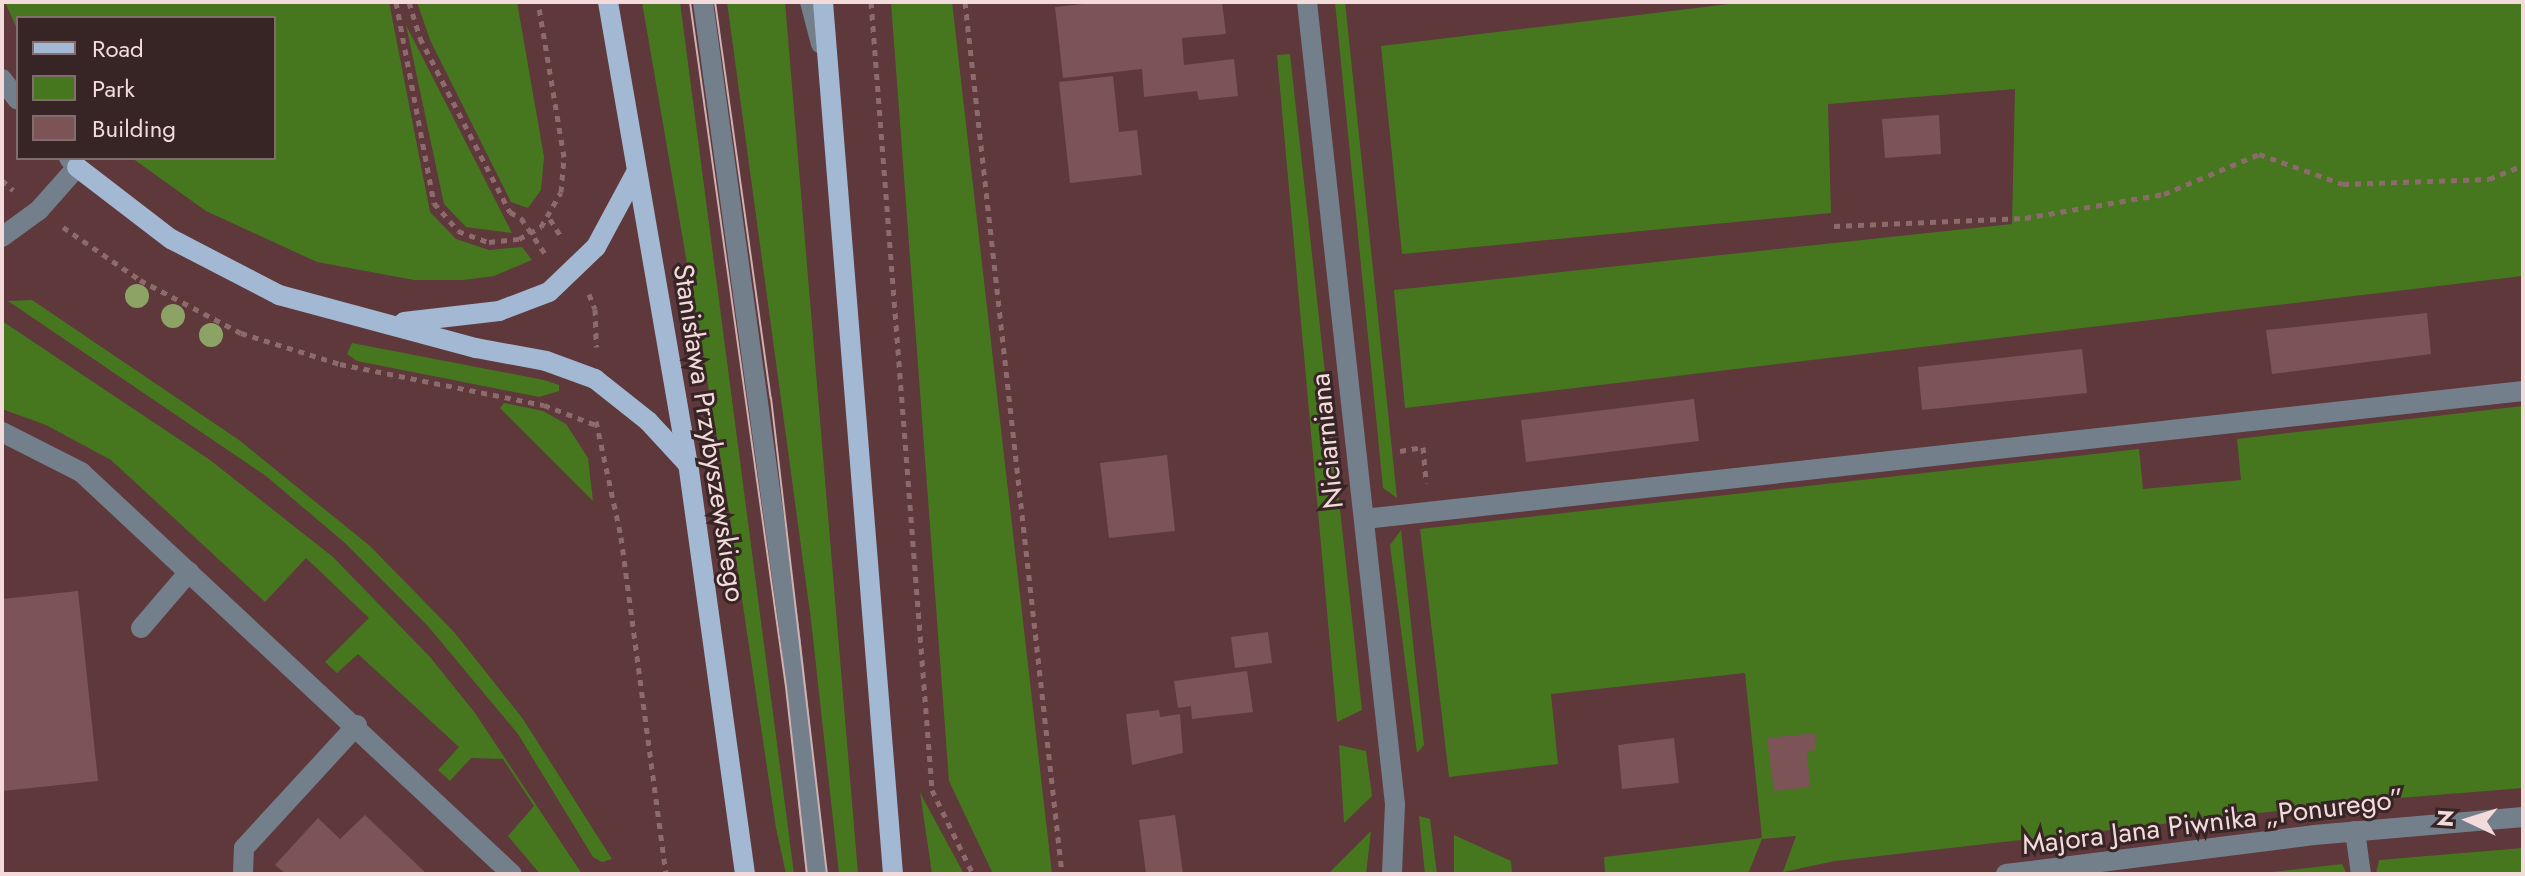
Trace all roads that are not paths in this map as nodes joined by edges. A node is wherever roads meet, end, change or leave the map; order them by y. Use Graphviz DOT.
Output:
graph roads {
  1 [pos="608,2"];
  2 [pos="703,2"];
  3 [pos="810,2"];
  4 [pos="823,2"];
  5 [pos="1307,2"];
  6 [pos="829,71"];
  7 [pos="2,79"];
  8 [pos="16,97"];
  9 [pos="73,163"];
  10 [pos="637,171"];
  11 [pos="2,237"];
  12 [pos="396,323"];
  13 [pos="2523,391"];
  14 [pos="2,432"];
  15 [pos="688,463"];
  16 [pos="1364,519"];
  17 [pos="189,572"];
  18 [pos="141,628"];
  19 [pos="357,725"];
  20 [pos="2523,817"];
  21 [pos="2355,831"];
  22 [pos="890,840"];
  23 [pos="2103,868"];
  24 [pos="243,874"];
  25 [pos="512,874"];
  26 [pos="745,874"];
  27 [pos="816,874"];
  28 [pos="893,874"];
  29 [pos="905,874"];
  30 [pos="1392,874"];
  31 [pos="2006,874"];
  32 [pos="2361,874"];
  1 -- 10 [label="main road, Stanisława Przybyszewskiego"];
  2 -- 27 [label="street"];
  3 -- 6 [label="street"];
  4 -- 6 [label="main road"];
  5 -- 16 [label="street, Niciarniana"];
  6 -- 22 [label="main road"];
  7 -- 8 [label="street"];
  9 -- 11 [label="street"];
  9 -- 12 [label="main road"];
  10 -- 12 [label="main road"];
  10 -- 15 [label="main road, Stanisława Przybyszewskiego"];
  12 -- 15 [label="main road"];
  13 -- 16 [label="street"];
  14 -- 17 [label="street"];
  15 -- 26 [label="main road, Stanisława Przybyszewskiego"];
  16 -- 30 [label="street, Niciarniana"];
  17 -- 18 [label="street"];
  17 -- 19 [label="street"];
  19 -- 24 [label="street"];
  19 -- 25 [label="street"];
  20 -- 21 [label="street, Majora Jana Piwnika „Ponurego”"];
  21 -- 23 [label="street, Majora Jana Piwnika „Ponurego”"];
  21 -- 32 [label="street"];
  22 -- 28 [label="main road"];
  22 -- 29 [label="main road"];
  23 -- 31 [label="street, Majora Jana Piwnika „Ponurego”"];
}
